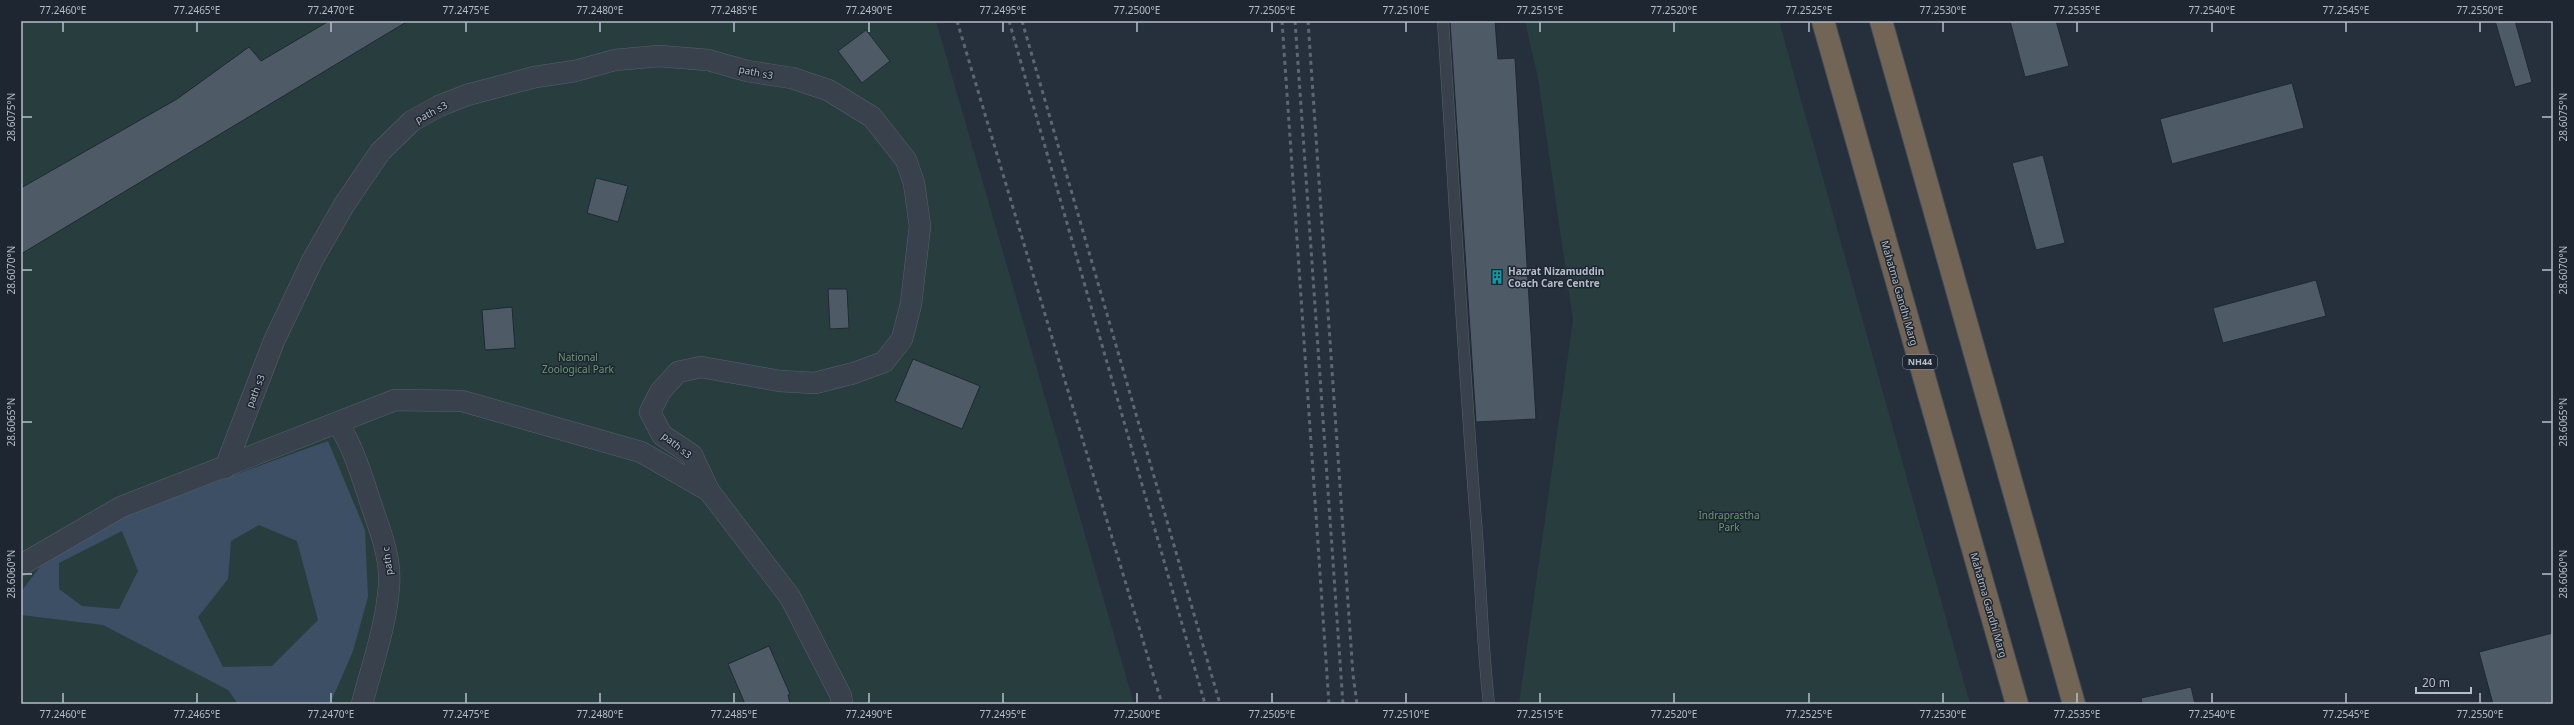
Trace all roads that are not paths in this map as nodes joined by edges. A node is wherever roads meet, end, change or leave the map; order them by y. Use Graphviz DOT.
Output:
graph roads {
  1 [pos="1443,21"];
  2 [pos="1823,21"];
  3 [pos="1881,21"];
  4 [pos="338,423"];
  5 [pos="225,468"];
  6 [pos="709,491"];
  7 [pos="21,565"];
  8 [pos="362,704"];
  9 [pos="842,704"];
  10 [pos="1489,704"];
  11 [pos="2017,704"];
  12 [pos="2074,704"];
  1 -- 10 [label="lane"];
  2 -- 11 [label="highway, Mahatma Gandhi Marg / NH44"];
  3 -- 12 [label="highway"];
  4 -- 5 [label="street"];
  4 -- 6 [label="street"];
  4 -- 8 [label="street, path c"];
  5 -- 6 [label="street, path s3"];
  5 -- 7 [label="street"];
  6 -- 9 [label="street"];
}
